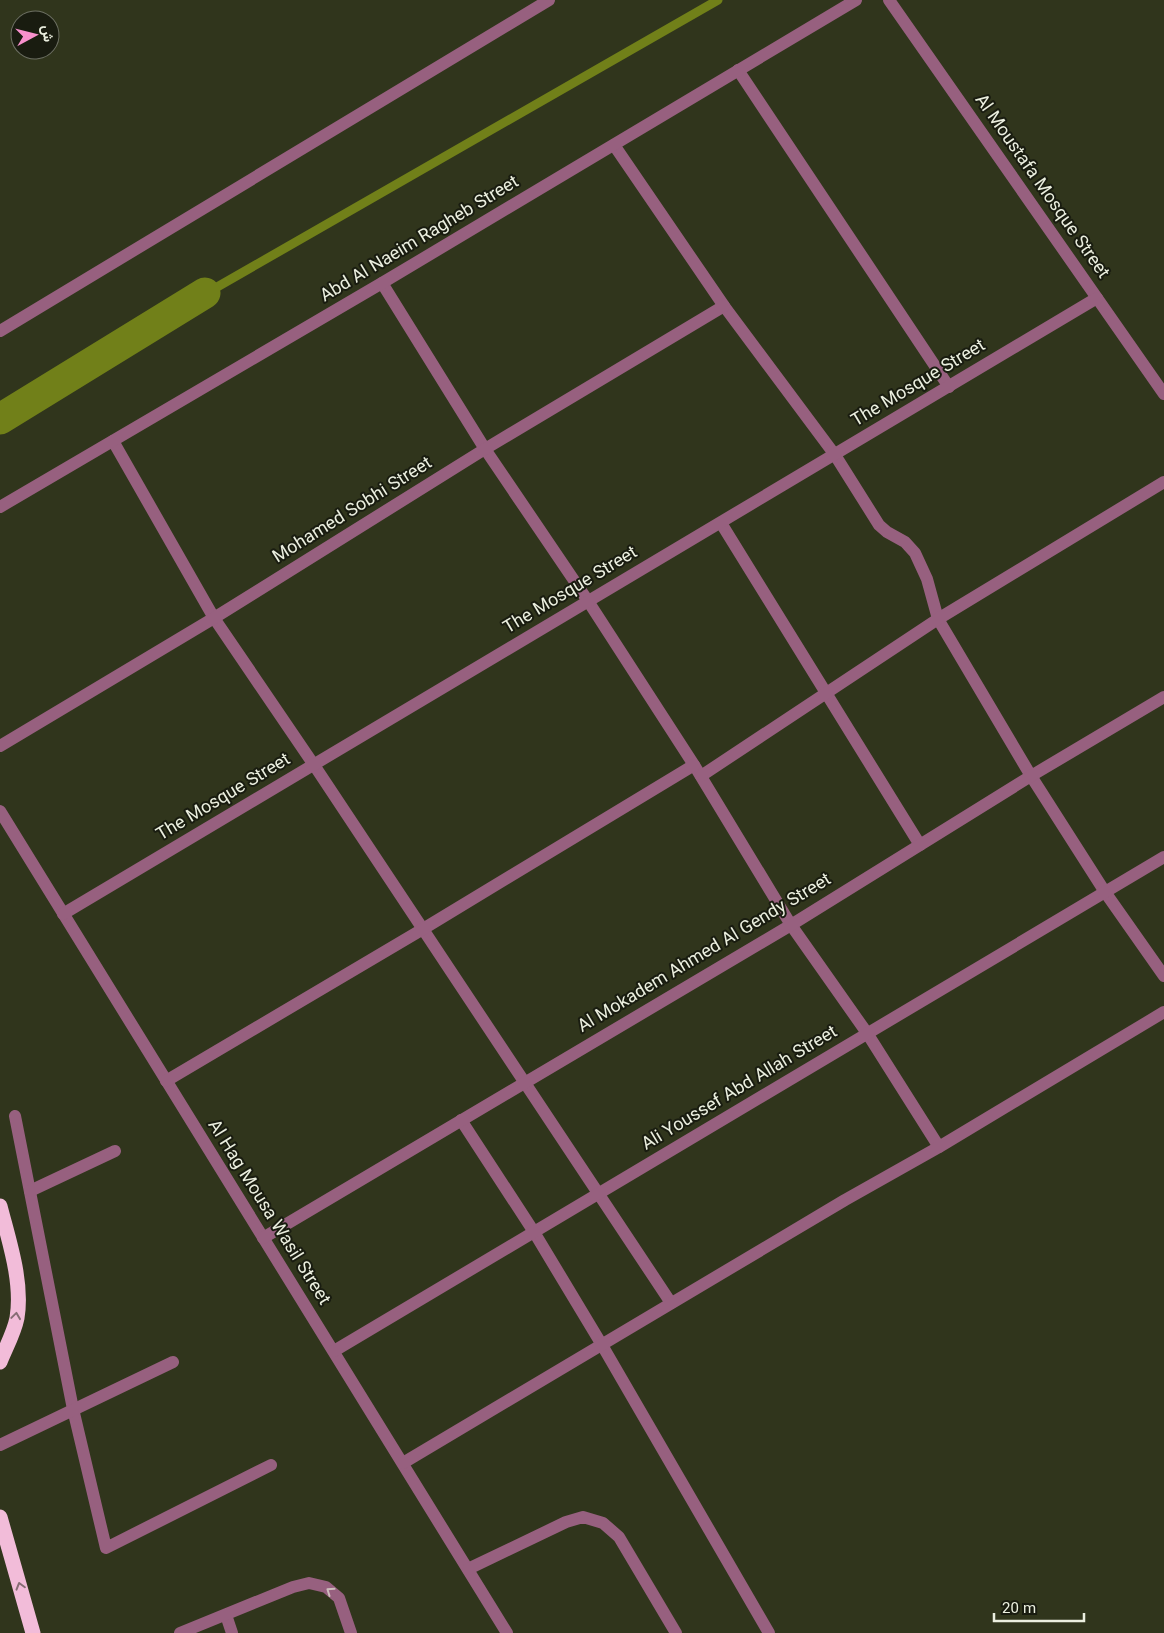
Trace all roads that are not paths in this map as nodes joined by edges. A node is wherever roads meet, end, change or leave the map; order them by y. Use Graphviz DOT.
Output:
graph roads {
  1 [pos="549,0"];
  2 [pos="856,0"];
  3 [pos="889,0"];
  4 [pos="738,70"];
  5 [pos="614,144"];
  6 [pos="382,283"];
  7 [pos="1097,298"];
  8 [pos="724,306"];
  9 [pos="0,331"];
  10 [pos="949,386"];
  11 [pos="1164,394"];
  12 [pos="113,441"];
  13 [pos="485,449"];
  14 [pos="835,455"];
  15 [pos="1164,482"];
  16 [pos="0,507"];
  17 [pos="721,522"];
  18 [pos="588,601"];
  19 [pos="214,618"];
  20 [pos="938,619"];
  21 [pos="827,694"];
  22 [pos="1164,697"];
  23 [pos="0,746"];
  24 [pos="314,765"];
  25 [pos="698,771"];
  26 [pos="1031,776"];
  27 [pos="0,811"];
  28 [pos="920,845"];
  29 [pos="1164,856"];
  30 [pos="1106,892"];
  31 [pos="63,914"];
  32 [pos="791,925"];
  33 [pos="422,929"];
  34 [pos="1164,976"];
  35 [pos="1164,1012"];
  36 [pos="867,1033"];
  37 [pos="166,1080"];
  38 [pos="524,1082"];
  39 [pos="15,1116"];
  40 [pos="460,1120"];
  41 [pos="939,1147"];
  42 [pos="115,1152"];
  43 [pos="30,1191"];
  44 [pos="598,1194"];
  45 [pos="0,1206"];
  46 [pos="534,1232"];
  47 [pos="263,1238"];
  48 [pos="671,1304"];
  49 [pos="602,1345"];
  50 [pos="334,1352"];
  51 [pos="0,1362"];
  52 [pos="173,1362"];
  53 [pos="73,1409"];
  54 [pos="0,1445"];
  55 [pos="403,1463"];
  56 [pos="271,1465"];
  57 [pos="0,1517"];
  58 [pos="468,1569"];
  59 [pos="226,1615"];
  60 [pos="33,1633"];
  61 [pos="180,1633"];
  62 [pos="232,1633"];
  63 [pos="351,1633"];
  64 [pos="507,1633"];
  65 [pos="676,1633"];
  66 [pos="769,1633"];
  1 -- 9 [label="street"];
  2 -- 4 [label="street, Abd Al Naeim Ragheb Street"];
  3 -- 7 [label="street, Al Moustafa Mosque Street"];
  4 -- 5 [label="street, Abd Al Naeim Ragheb Street"];
  4 -- 10 [label="street"];
  5 -- 6 [label="street, Abd Al Naeim Ragheb Street"];
  5 -- 8 [label="street"];
  6 -- 12 [label="street, Abd Al Naeim Ragheb Street"];
  6 -- 13 [label="street"];
  7 -- 10 [label="street, The Mosque Street"];
  7 -- 11 [label="street, Al Moustafa Mosque Street"];
  8 -- 13 [label="street, Mohamed Sobhi Street"];
  8 -- 14 [label="street"];
  10 -- 14 [label="street, The Mosque Street"];
  12 -- 16 [label="street, Abd Al Naeim Ragheb Street"];
  12 -- 19 [label="street"];
  13 -- 18 [label="street"];
  13 -- 19 [label="street, Mohamed Sobhi Street"];
  14 -- 17 [label="street, The Mosque Street"];
  14 -- 20 [label="street"];
  15 -- 20 [label="street"];
  17 -- 18 [label="street, The Mosque Street"];
  17 -- 21 [label="street"];
  18 -- 24 [label="street, The Mosque Street"];
  18 -- 25 [label="street"];
  19 -- 23 [label="street, Mohamed Sobhi Street"];
  19 -- 24 [label="street"];
  20 -- 21 [label="street"];
  20 -- 26 [label="street"];
  21 -- 25 [label="street"];
  21 -- 28 [label="street"];
  22 -- 26 [label="street, Al Mokadem Ahmed Al Gendy Street"];
  24 -- 31 [label="street, The Mosque Street"];
  24 -- 33 [label="street"];
  25 -- 32 [label="street"];
  25 -- 33 [label="street"];
  26 -- 28 [label="street, Al Mokadem Ahmed Al Gendy Street"];
  26 -- 30 [label="street"];
  27 -- 31 [label="street, Al Hag Mousa Wasil Street"];
  28 -- 32 [label="street, Al Mokadem Ahmed Al Gendy Street"];
  29 -- 30 [label="street, Ali Youssef Abd Allah Street"];
  30 -- 34 [label="street"];
  30 -- 36 [label="street, Ali Youssef Abd Allah Street"];
  31 -- 37 [label="street, Al Hag Mousa Wasil Street"];
  32 -- 36 [label="street"];
  32 -- 38 [label="street, Al Mokadem Ahmed Al Gendy Street"];
  33 -- 37 [label="street"];
  33 -- 38 [label="street"];
  35 -- 41 [label="street"];
  36 -- 41 [label="street"];
  36 -- 44 [label="street, Ali Youssef Abd Allah Street"];
  37 -- 47 [label="street, Al Hag Mousa Wasil Street"];
  38 -- 40 [label="street, Al Mokadem Ahmed Al Gendy Street"];
  38 -- 44 [label="street"];
  39 -- 43 [label="street"];
  40 -- 46 [label="street"];
  40 -- 47 [label="street, Al Mokadem Ahmed Al Gendy Street"];
  41 -- 48 [label="street"];
  42 -- 43 [label="street"];
  43 -- 53 [label="street"];
  44 -- 46 [label="street, Ali Youssef Abd Allah Street"];
  44 -- 48 [label="street"];
  51 -- 45 [label="highway, one-way"];
  46 -- 49 [label="street"];
  46 -- 50 [label="street, Ali Youssef Abd Allah Street"];
  47 -- 50 [label="street, Al Hag Mousa Wasil Street"];
  48 -- 49 [label="street"];
  49 -- 55 [label="street"];
  49 -- 66 [label="street"];
  50 -- 55 [label="street, Al Hag Mousa Wasil Street"];
  52 -- 53 [label="street"];
  53 -- 54 [label="street"];
  53 -- 56 [label="street"];
  55 -- 58 [label="street, Al Hag Mousa Wasil Street"];
  60 -- 57 [label="highway, one-way"];
  58 -- 64 [label="street, Al Hag Mousa Wasil Street"];
  58 -- 65 [label="street"];
  59 -- 61 [label="street"];
  59 -- 62 [label="street"];
  63 -- 59 [label="street, one-way"];
}
